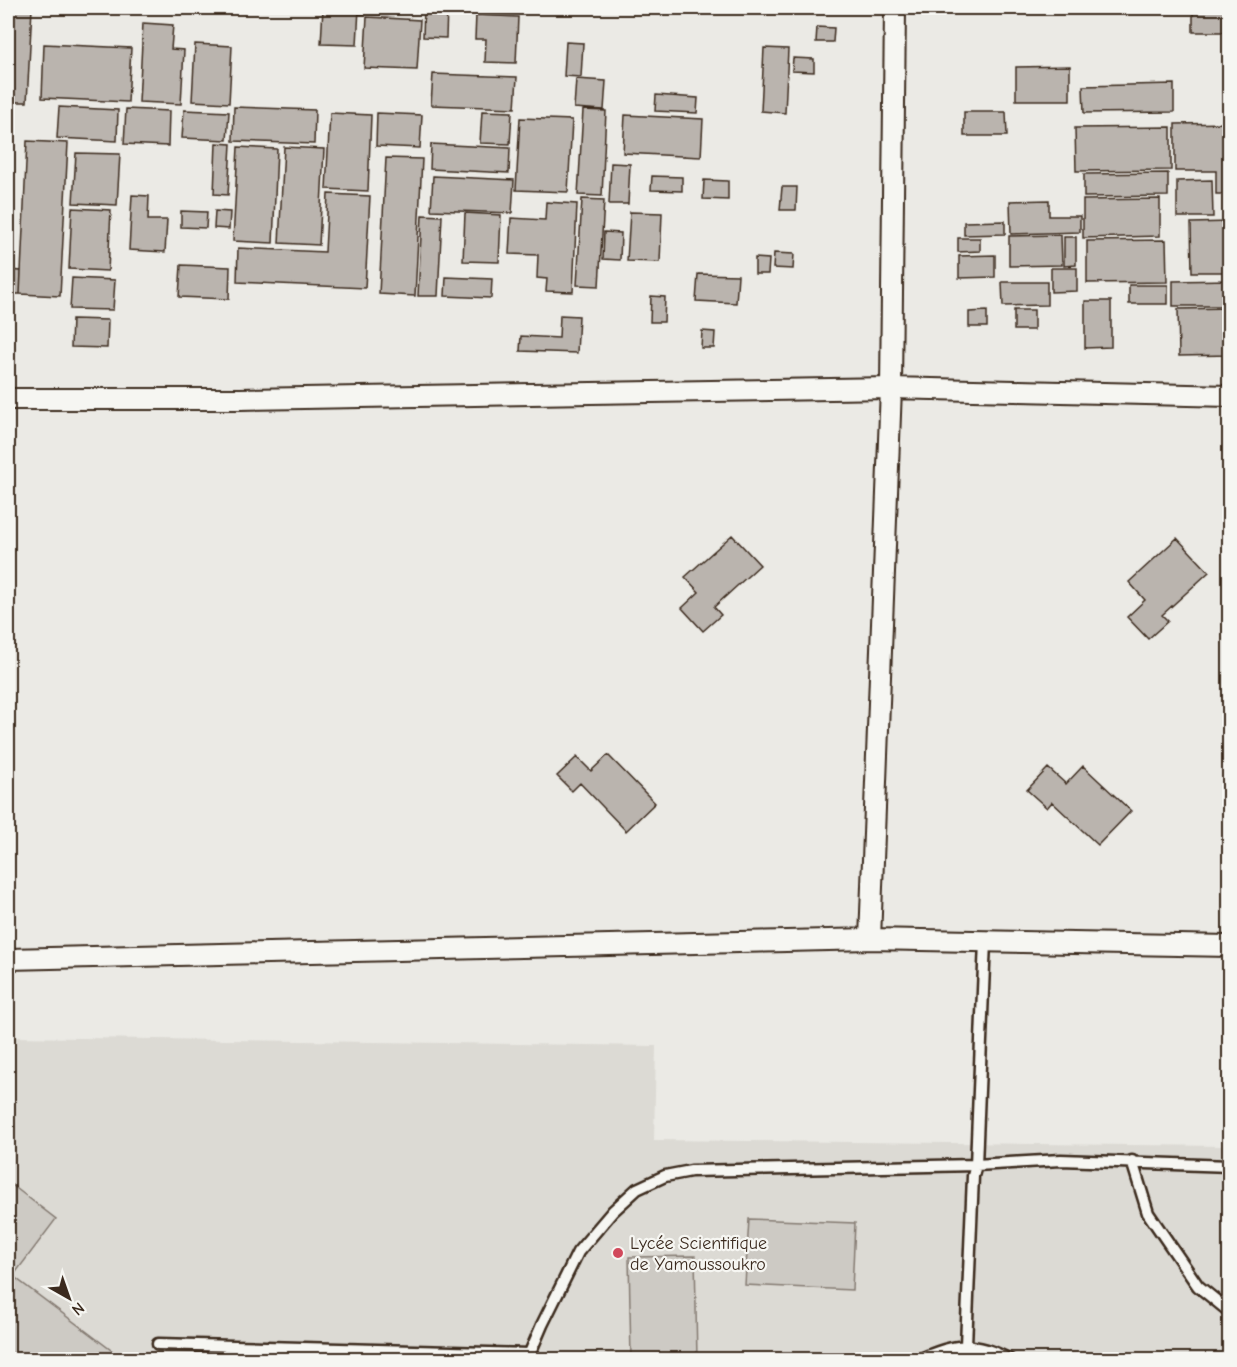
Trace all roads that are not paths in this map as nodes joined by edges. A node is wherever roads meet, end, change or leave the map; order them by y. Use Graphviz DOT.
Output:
graph roads {
  1 [pos="895,8"];
  2 [pos="891,388"];
  3 [pos="1230,396"];
  4 [pos="8,399"];
  5 [pos="870,939"];
  6 [pos="985,941"];
  7 [pos="1230,946"];
  8 [pos="8,959"];
  9 [pos="1132,1161"];
  10 [pos="976,1165"];
  11 [pos="1230,1166"];
  12 [pos="1230,1312"];
  13 [pos="158,1344"];
  14 [pos="966,1345"];
  15 [pos="528,1357"];
  16 [pos="919,1359"];
  17 [pos="1010,1359"];
  1 -- 2 [label="street"];
  2 -- 3 [label="street"];
  2 -- 4 [label="street"];
  2 -- 5 [label="street"];
  5 -- 6 [label="street"];
  5 -- 8 [label="street"];
  6 -- 7 [label="street"];
  6 -- 10 [label="lane"];
  9 -- 10 [label="lane"];
  9 -- 11 [label="lane"];
  9 -- 12 [label="lane"];
  10 -- 14 [label="lane"];
  10 -- 15 [label="lane"];
  13 -- 15 [label="lane"];
  14 -- 16 [label="lane"];
  14 -- 17 [label="lane"];
}
